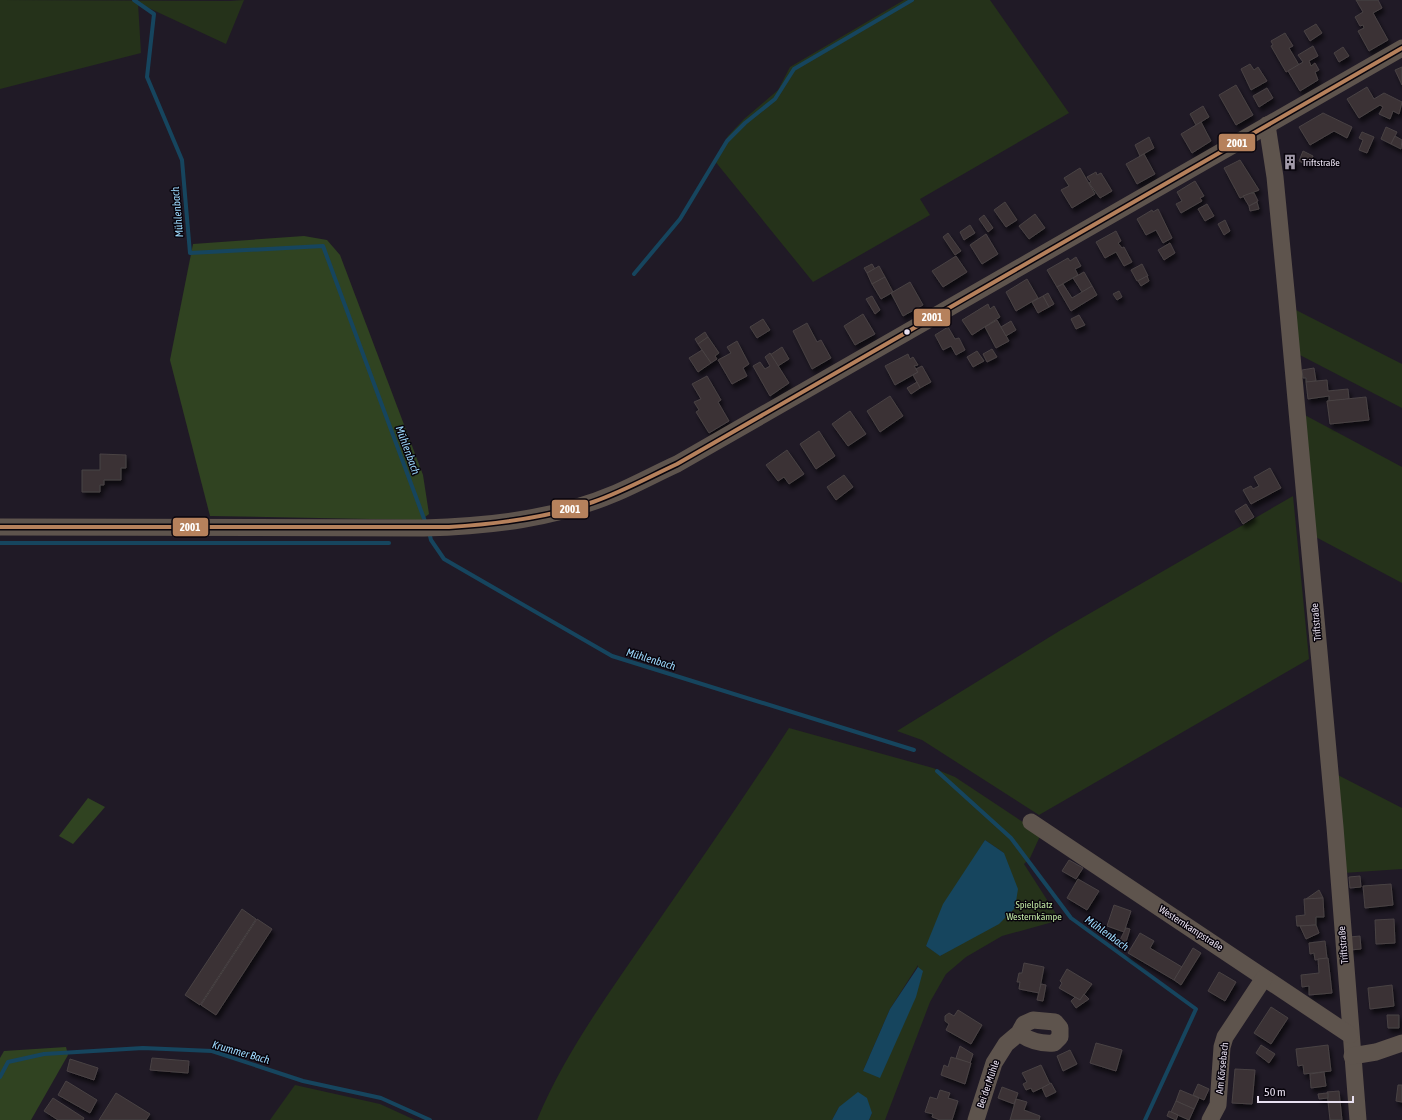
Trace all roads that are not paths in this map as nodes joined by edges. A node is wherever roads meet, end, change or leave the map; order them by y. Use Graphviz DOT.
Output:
graph roads {
  1 [pos="1402,48"];
  2 [pos="1268,125"];
  3 [pos="0,527"];
  4 [pos="1030,822"];
  5 [pos="1264,978"];
  6 [pos="1019,1033"];
  7 [pos="1350,1035"];
  8 [pos="1402,1043"];
  9 [pos="1352,1056"];
  10 [pos="976,1120"];
  11 [pos="1210,1120"];
  12 [pos="1358,1120"];
  1 -- 2 [label="street"];
  2 -- 3 [label="street"];
  2 -- 7 [label="street, Triftstraße"];
  4 -- 5 [label="street, Westernkampstraße"];
  5 -- 7 [label="street, Westernkampstraße"];
  5 -- 11 [label="street, Am Körsebach"];
  6 -- 10 [label="street, Bei der Mühle"];
  7 -- 9 [label="street, Triftstraße"];
  8 -- 9 [label="street"];
  9 -- 12 [label="street, Triftstraße"];
}
